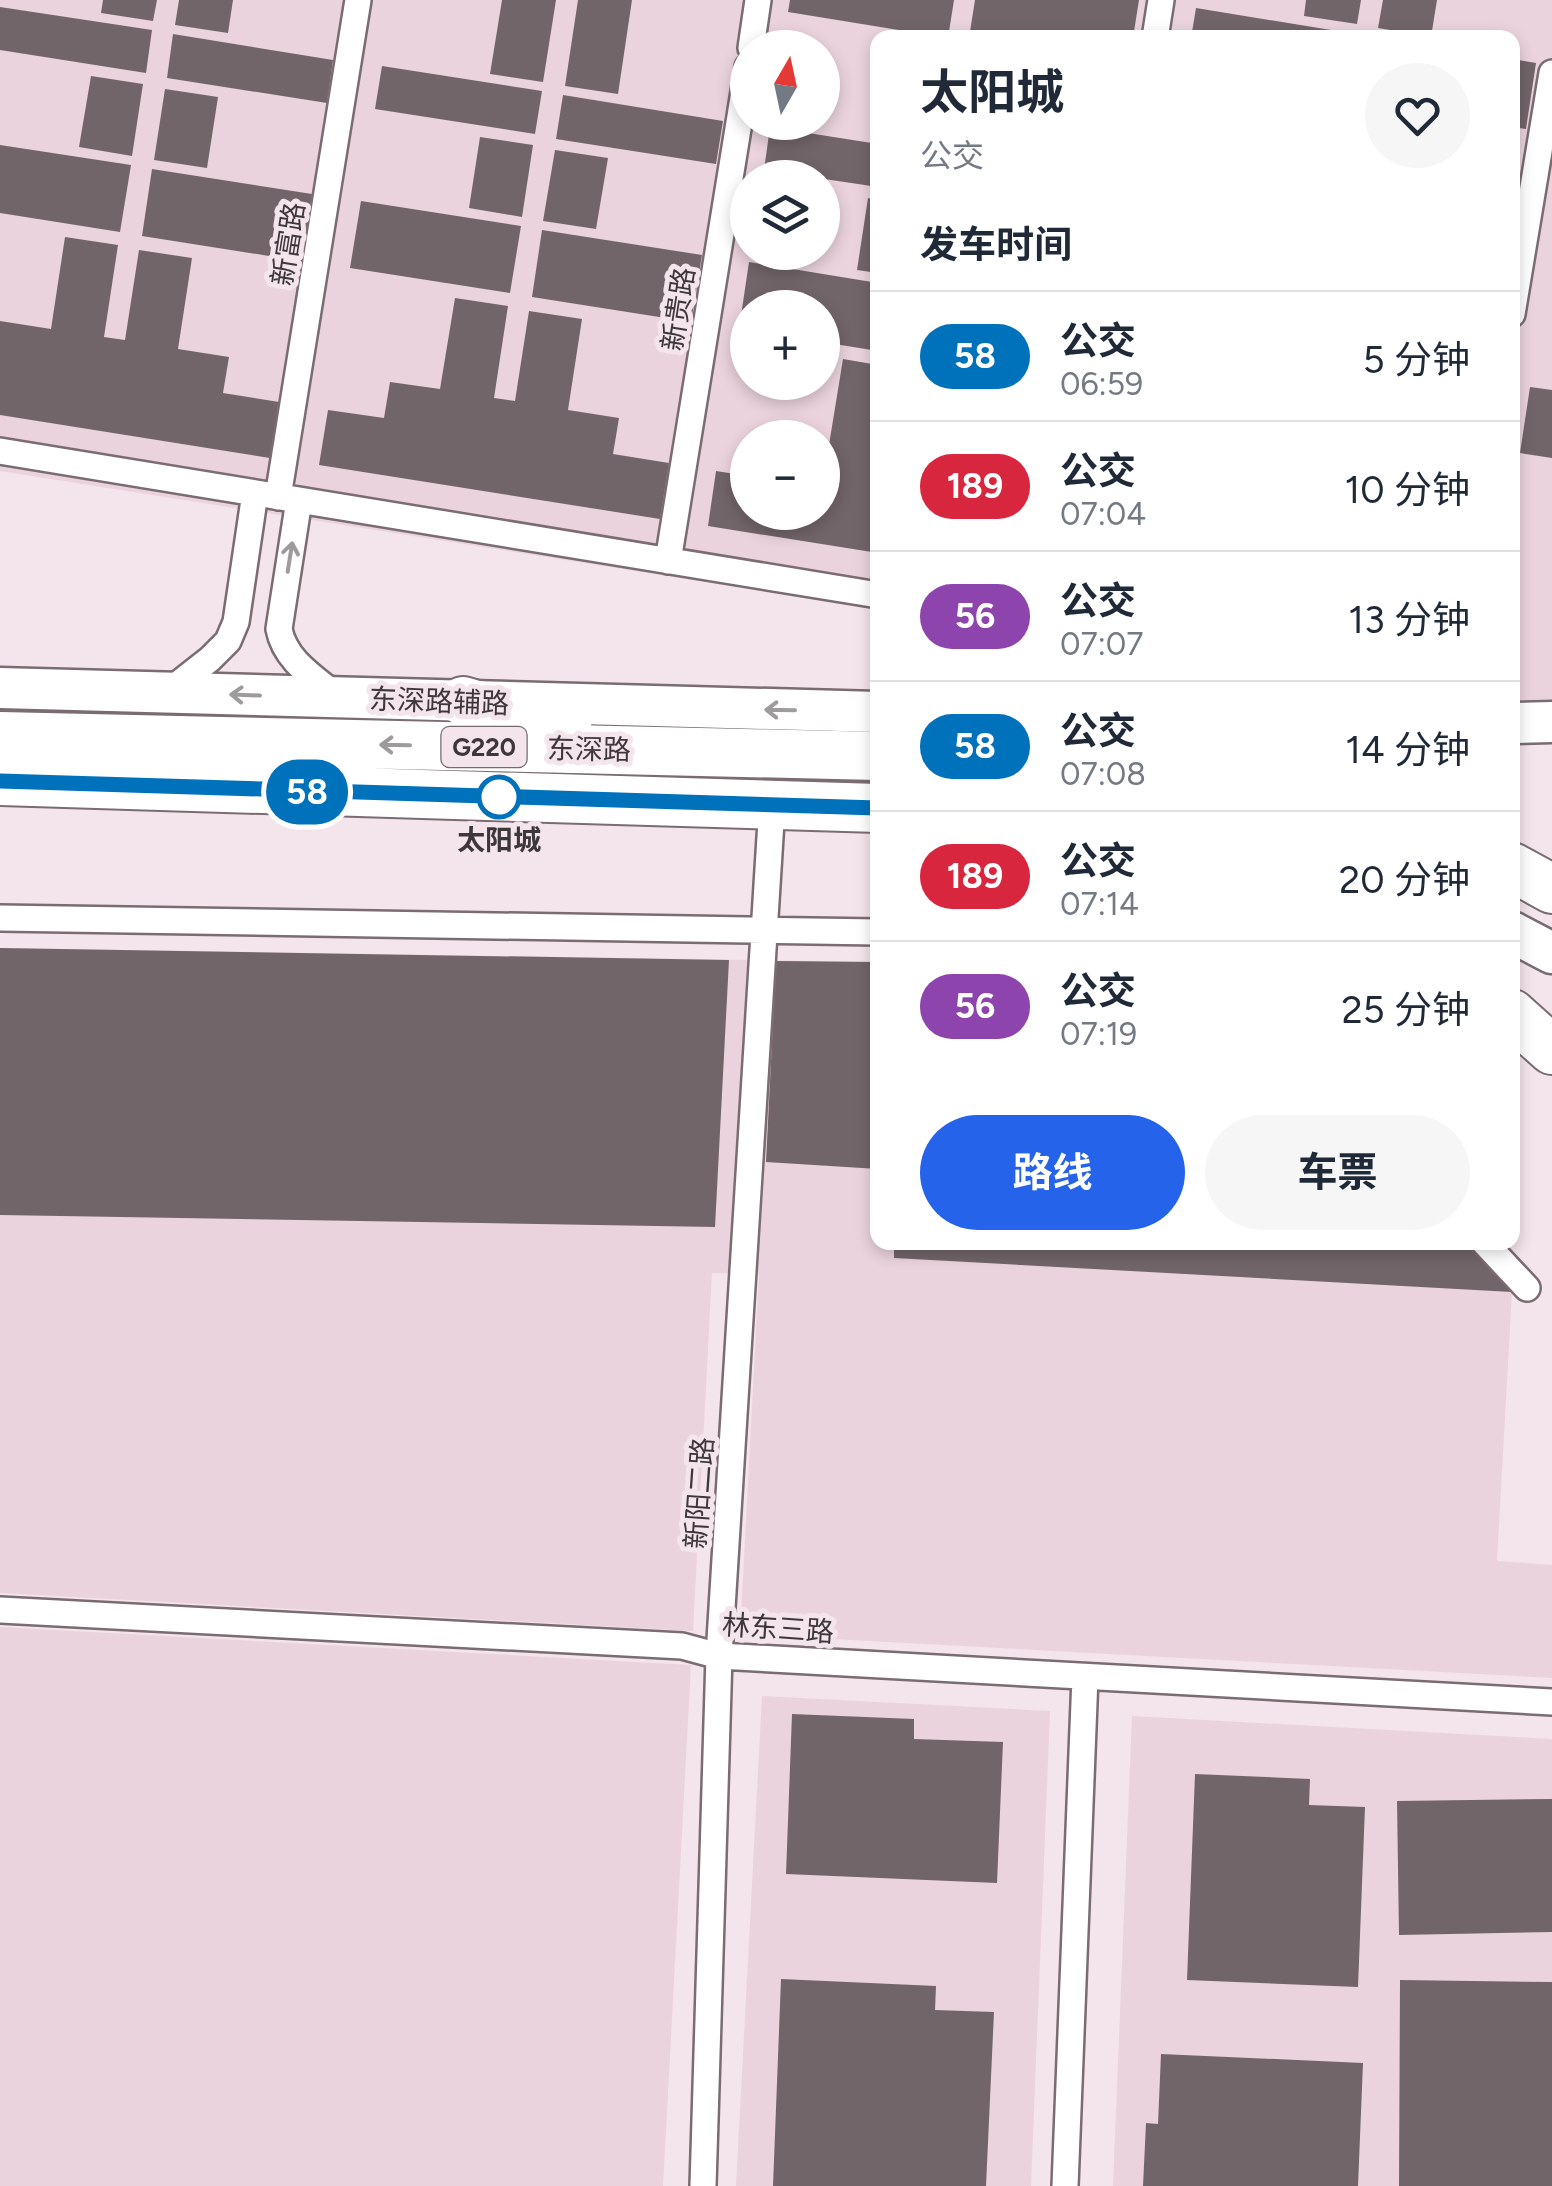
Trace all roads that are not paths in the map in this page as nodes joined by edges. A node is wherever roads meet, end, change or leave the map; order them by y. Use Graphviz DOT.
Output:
graph roads {
  1 [pos="358,0"];
  2 [pos="758,0"];
  3 [pos="1161,0"];
  4 [pos="753,30"];
  5 [pos="1156,30"];
  6 [pos="1552,73"];
  7 [pos="736,140"];
  8 [pos="1520,266"];
  9 [pos="0,452"];
  10 [pos="277,497"];
  11 [pos="668,560"];
  12 [pos="870,594"];
  13 [pos="0,688"];
  14 [pos="167,693"];
  15 [pos="339,698"];
  16 [pos="463,702"];
  17 [pos="0,711"];
  18 [pos="870,712"];
  19 [pos="0,736"];
  20 [pos="91,738"];
  21 [pos="634,750"];
  22 [pos="870,756"];
  23 [pos="9,784"];
  24 [pos="772,805"];
  25 [pos="870,808"];
  26 [pos="1520,871"];
  27 [pos="1552,888"];
  28 [pos="0,918"];
  29 [pos="763,930"];
  30 [pos="1520,930"];
  31 [pos="1552,931"];
  32 [pos="870,932"];
  33 [pos="1520,935"];
  34 [pos="1552,953"];
  35 [pos="1520,1021"];
  36 [pos="1552,1050"];
  37 [pos="1491,1250"];
  38 [pos="1527,1288"];
  39 [pos="0,1610"];
  40 [pos="719,1656"];
  41 [pos="1086,1677"];
  42 [pos="1552,1702"];
  43 [pos="704,2186"];
  44 [pos="1065,2186"];
  1 -- 10 [label="street, 新富路"];
  2 -- 4 [label="street"];
  3 -- 5 [label="street"];
  6 -- 8 [label="street"];
  7 -- 11 [label="street, 新贵路"];
  9 -- 10 [label="street"];
  10 -- 11 [label="street"];
  10 -- 14 [label="street"];
  15 -- 10 [label="street, one-way"];
  11 -- 12 [label="street"];
  13 -- 14 [label="main road, 东深路辅路"];
  15 -- 14 [label="main road, 东深路辅路, one-way"];
  15 -- 16 [label="main road, 东深路辅路"];
  18 -- 16 [label="main road, 东深路辅路, one-way"];
  16 -- 21 [label="highway"];
  17 -- 20 [label="highway"];
  19 -- 20 [label="highway, 东深路 / G220"];
  21 -- 20 [label="highway, 东深路 / G220, one-way"];
  21 -- 22 [label="highway, 东深路 / G220"];
  23 -- 24 [label="highway, 东深路 / G220"];
  24 -- 25 [label="highway, 东深路 / G220"];
  24 -- 29 [label="street, 新阳二路"];
  26 -- 27 [label="highway"];
  28 -- 29 [label="street"];
  29 -- 32 [label="street"];
  29 -- 40 [label="street, 新阳二路"];
  30 -- 31 [label="main road"];
  33 -- 34 [label="main road"];
  35 -- 36 [label="highway"];
  37 -- 38 [label="street"];
  39 -- 40 [label="street, 林东三路"];
  40 -- 41 [label="street, 林东三路"];
  40 -- 43 [label="street, 新阳二路"];
  41 -- 42 [label="street, 林东三路"];
  41 -- 44 [label="street"];
}
